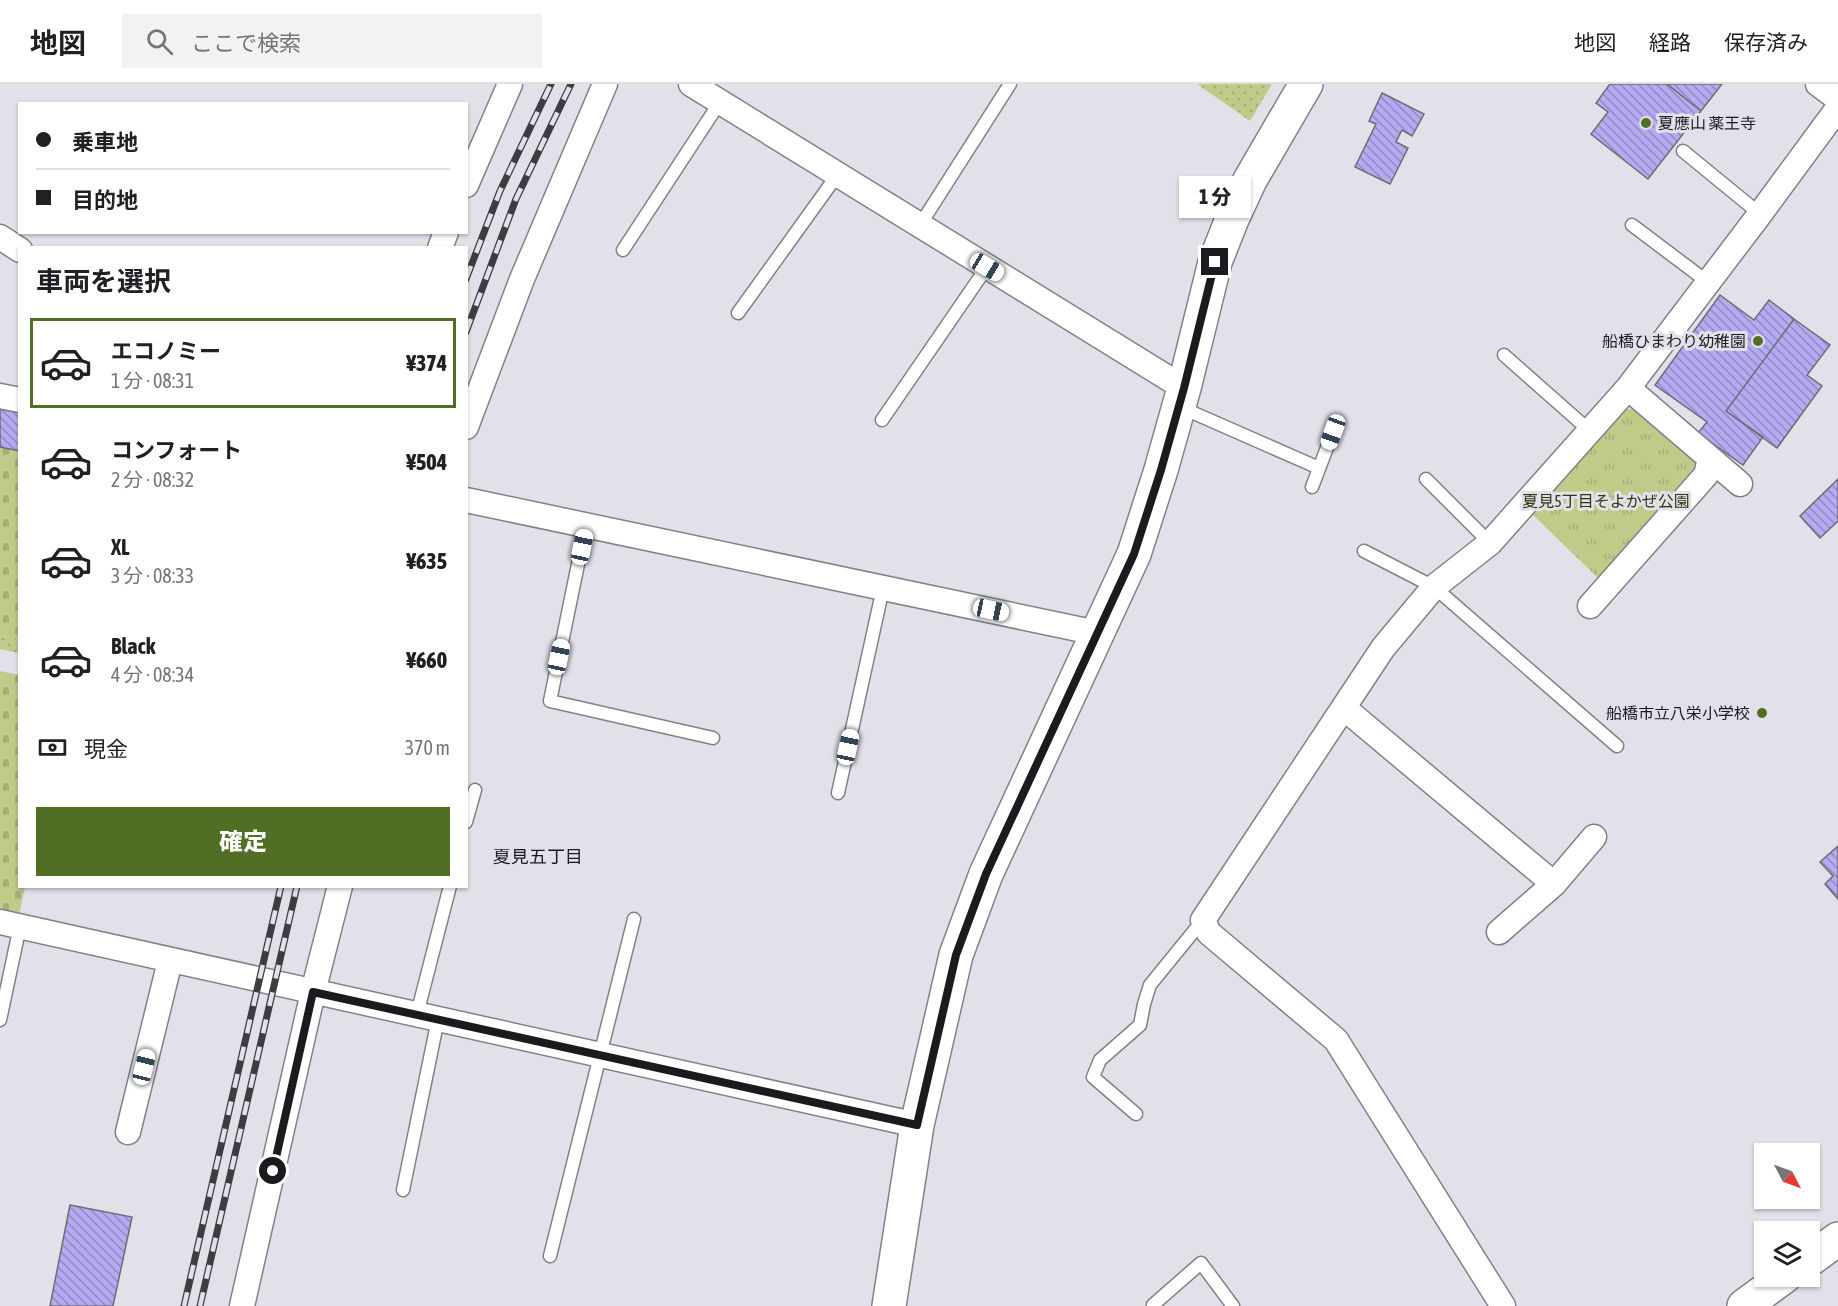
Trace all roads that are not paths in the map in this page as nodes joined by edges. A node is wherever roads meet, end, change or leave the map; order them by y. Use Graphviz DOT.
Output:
graph roads {
  1 [pos="510,84"];
  2 [pos="605,84"];
  3 [pos="691,84"];
  4 [pos="1010,84"];
  5 [pos="1306,84"];
  6 [pos="1818,84"];
  7 [pos="1838,99"];
  8 [pos="720,102"];
  9 [pos="1838,108"];
  10 [pos="1683,151"];
  11 [pos="838,174"];
  12 [pos="468,180"];
  13 [pos="1760,214"];
  14 [pos="920,225"];
  15 [pos="1632,225"];
  16 [pos="0,237"];
  17 [pos="18,249"];
  18 [pos="622,250"];
  19 [pos="987,267"];
  20 [pos="1709,283"];
  21 [pos="738,314"];
  22 [pos="1504,356"];
  23 [pos="1628,388"];
  24 [pos="0,396"];
  25 [pos="1182,397"];
  26 [pos="18,400"];
  27 [pos="882,420"];
  28 [pos="468,422"];
  29 [pos="1590,431"];
  30 [pos="1333,432"];
  31 [pos="1710,459"];
  32 [pos="1319,468"];
  33 [pos="1426,479"];
  34 [pos="1740,484"];
  35 [pos="1312,487"];
  36 [pos="468,500"];
  37 [pos="586,525"];
  38 [pos="1490,543"];
  39 [pos="1364,551"];
  40 [pos="1434,587"];
  41 [pos="883,588"];
  42 [pos="1590,606"];
  43 [pos="1097,633"];
  44 [pos="1344,708"];
  45 [pos="713,738"];
  46 [pos="1617,746"];
  47 [pos="475,790"];
  48 [pos="838,793"];
  49 [pos="468,815"];
  50 [pos="1594,837"];
  51 [pos="1554,884"];
  52 [pos="339,888"];
  53 [pos="450,888"];
  54 [pos="634,919"];
  55 [pos="1203,920"];
  56 [pos="10,924"];
  57 [pos="1499,932"];
  58 [pos="170,960"];
  59 [pos="313,992"];
  60 [pos="428,1017"];
  61 [pos="0,1020"];
  62 [pos="600,1055"];
  63 [pos="1136,1114"];
  64 [pos="917,1125"];
  65 [pos="128,1132"];
  66 [pos="403,1190"];
  67 [pos="1838,1239"];
  68 [pos="1820,1252"];
  69 [pos="550,1256"];
  70 [pos="1770,1287"];
  71 [pos="1153,1305"];
  72 [pos="243,1306"];
  73 [pos="889,1306"];
  74 [pos="1233,1306"];
  75 [pos="1503,1306"];
  76 [pos="1744,1306"];
  1 -- 12 [label="street"];
  2 -- 28 [label="street"];
  3 -- 8 [label="street"];
  4 -- 14 [label="lane"];
  5 -- 25 [label="street"];
  6 -- 7 [label="street"];
  8 -- 11 [label="street"];
  8 -- 18 [label="lane"];
  9 -- 13 [label="street"];
  10 -- 13 [label="lane"];
  11 -- 14 [label="street"];
  11 -- 21 [label="lane"];
  13 -- 20 [label="street"];
  14 -- 19 [label="street"];
  15 -- 20 [label="lane"];
  16 -- 17 [label="street"];
  19 -- 25 [label="street"];
  19 -- 27 [label="lane"];
  20 -- 23 [label="street"];
  22 -- 29 [label="lane"];
  23 -- 29 [label="street"];
  23 -- 31 [label="street"];
  24 -- 26 [label="street"];
  25 -- 32 [label="lane"];
  25 -- 43 [label="street"];
  29 -- 38 [label="street"];
  30 -- 32 [label="lane"];
  31 -- 34 [label="street"];
  31 -- 42 [label="street"];
  32 -- 35 [label="lane"];
  33 -- 38 [label="lane"];
  36 -- 37 [label="street"];
  37 -- 41 [label="street"];
  37 -- 45 [label="lane"];
  38 -- 40 [label="street"];
  39 -- 40 [label="lane"];
  40 -- 44 [label="street"];
  40 -- 46 [label="lane"];
  41 -- 43 [label="street"];
  41 -- 48 [label="lane"];
  43 -- 64 [label="street"];
  44 -- 51 [label="street"];
  44 -- 55 [label="street"];
  47 -- 49 [label="lane"];
  50 -- 51 [label="street"];
  51 -- 57 [label="street"];
  52 -- 59 [label="street"];
  53 -- 60 [label="lane"];
  54 -- 62 [label="lane"];
  55 -- 63 [label="lane"];
  55 -- 75 [label="street"];
  56 -- 58 [label="street"];
  56 -- 61 [label="lane"];
  58 -- 59 [label="street"];
  58 -- 65 [label="street"];
  59 -- 60 [label="street"];
  59 -- 72 [label="street"];
  60 -- 62 [label="street"];
  60 -- 66 [label="lane"];
  62 -- 64 [label="street"];
  62 -- 69 [label="lane"];
  64 -- 73 [label="street"];
  67 -- 68 [label="street"];
  70 -- 76 [label="street"];
  71 -- 74 [label="lane"];
}
